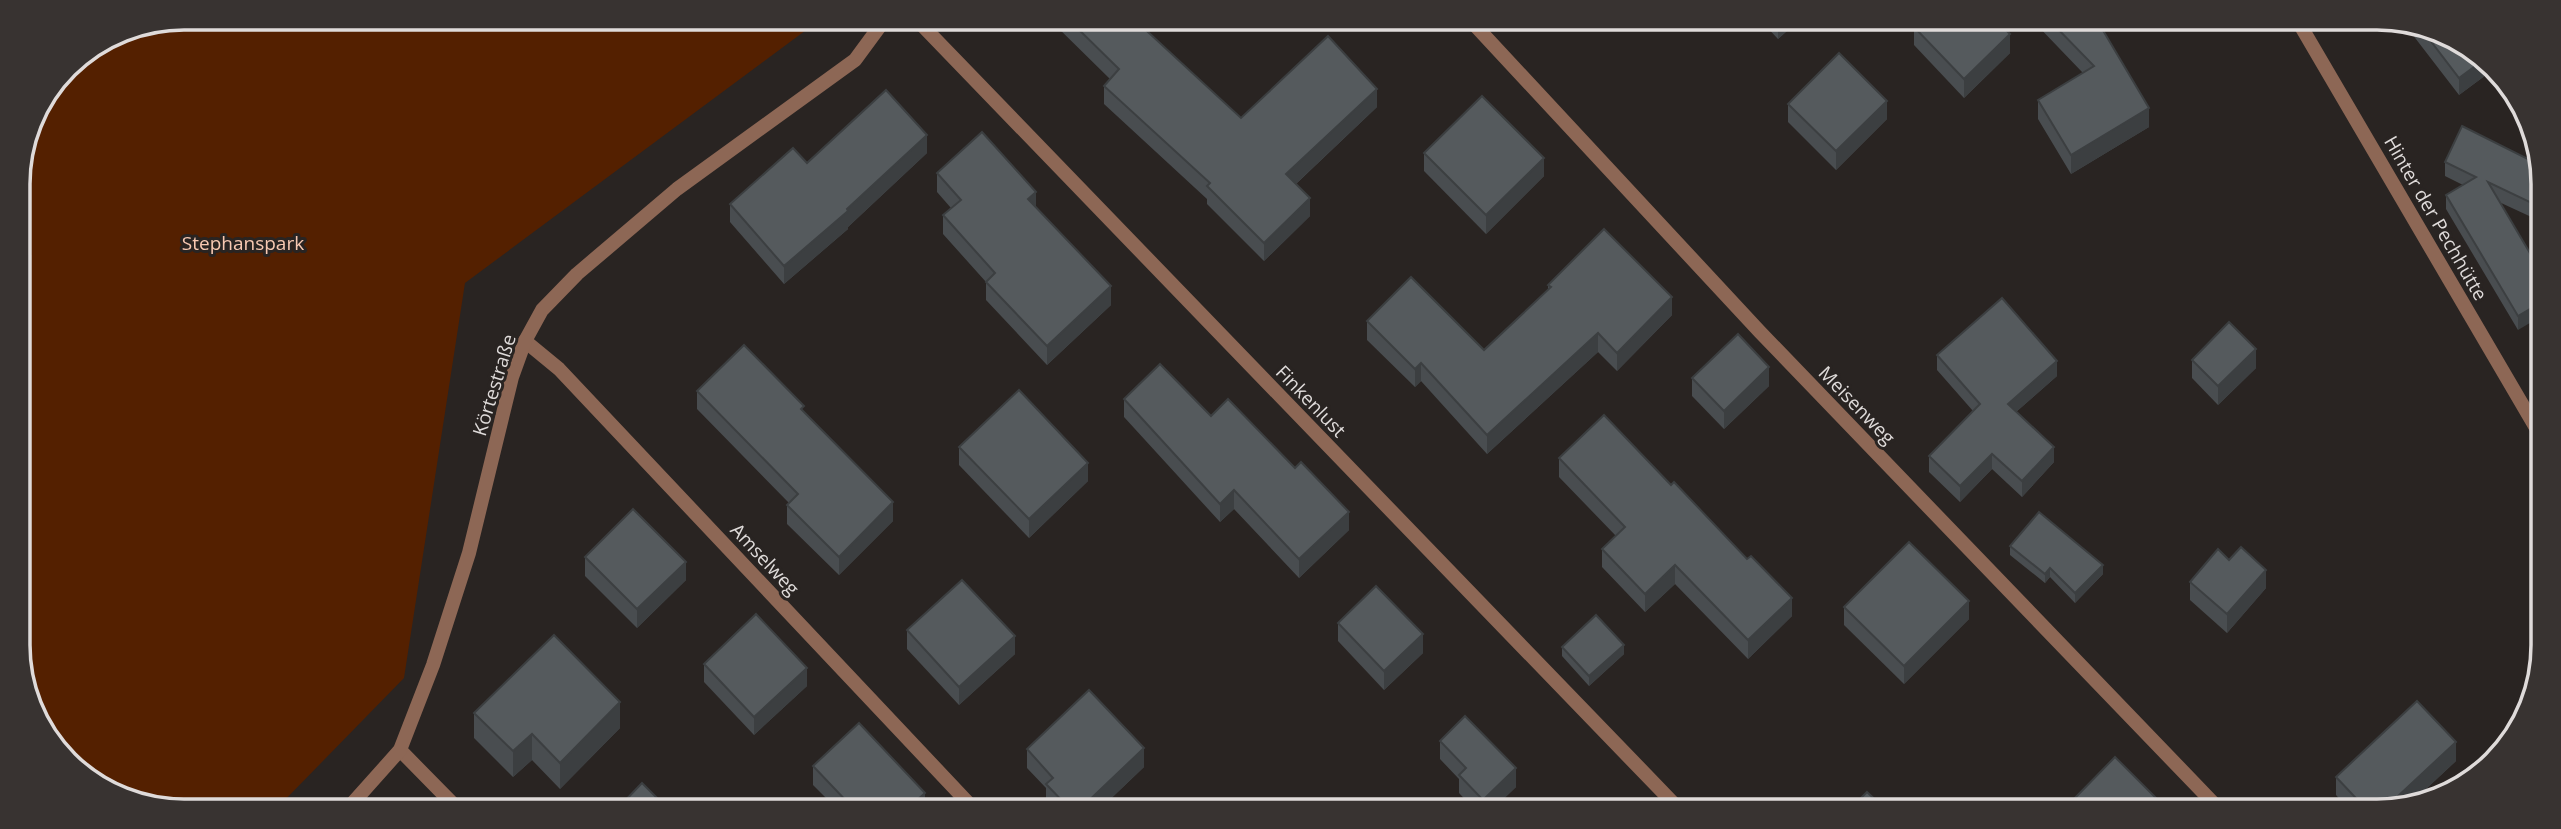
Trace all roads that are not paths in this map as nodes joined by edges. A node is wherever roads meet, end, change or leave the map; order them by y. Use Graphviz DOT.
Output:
graph roads {
  1 [pos="877,30"];
  2 [pos="927,30"];
  3 [pos="1479,30"];
  4 [pos="2304,30"];
  5 [pos="525,341"];
  6 [pos="2531,419"];
  7 [pos="400,750"];
  8 [pos="356,799"];
  9 [pos="448,799"];
  10 [pos="965,799"];
  11 [pos="1669,799"];
  12 [pos="2209,799"];
  1 -- 5 [label="street, Körtestraße"];
  2 -- 11 [label="street, Finkenlust"];
  3 -- 12 [label="street, Meisenweg"];
  4 -- 6 [label="street, Hinter der Pechhütte"];
  5 -- 7 [label="street, Körtestraße"];
  5 -- 10 [label="street, Amselweg"];
  7 -- 8 [label="street, Körtestraße"];
  7 -- 9 [label="street"];
}
